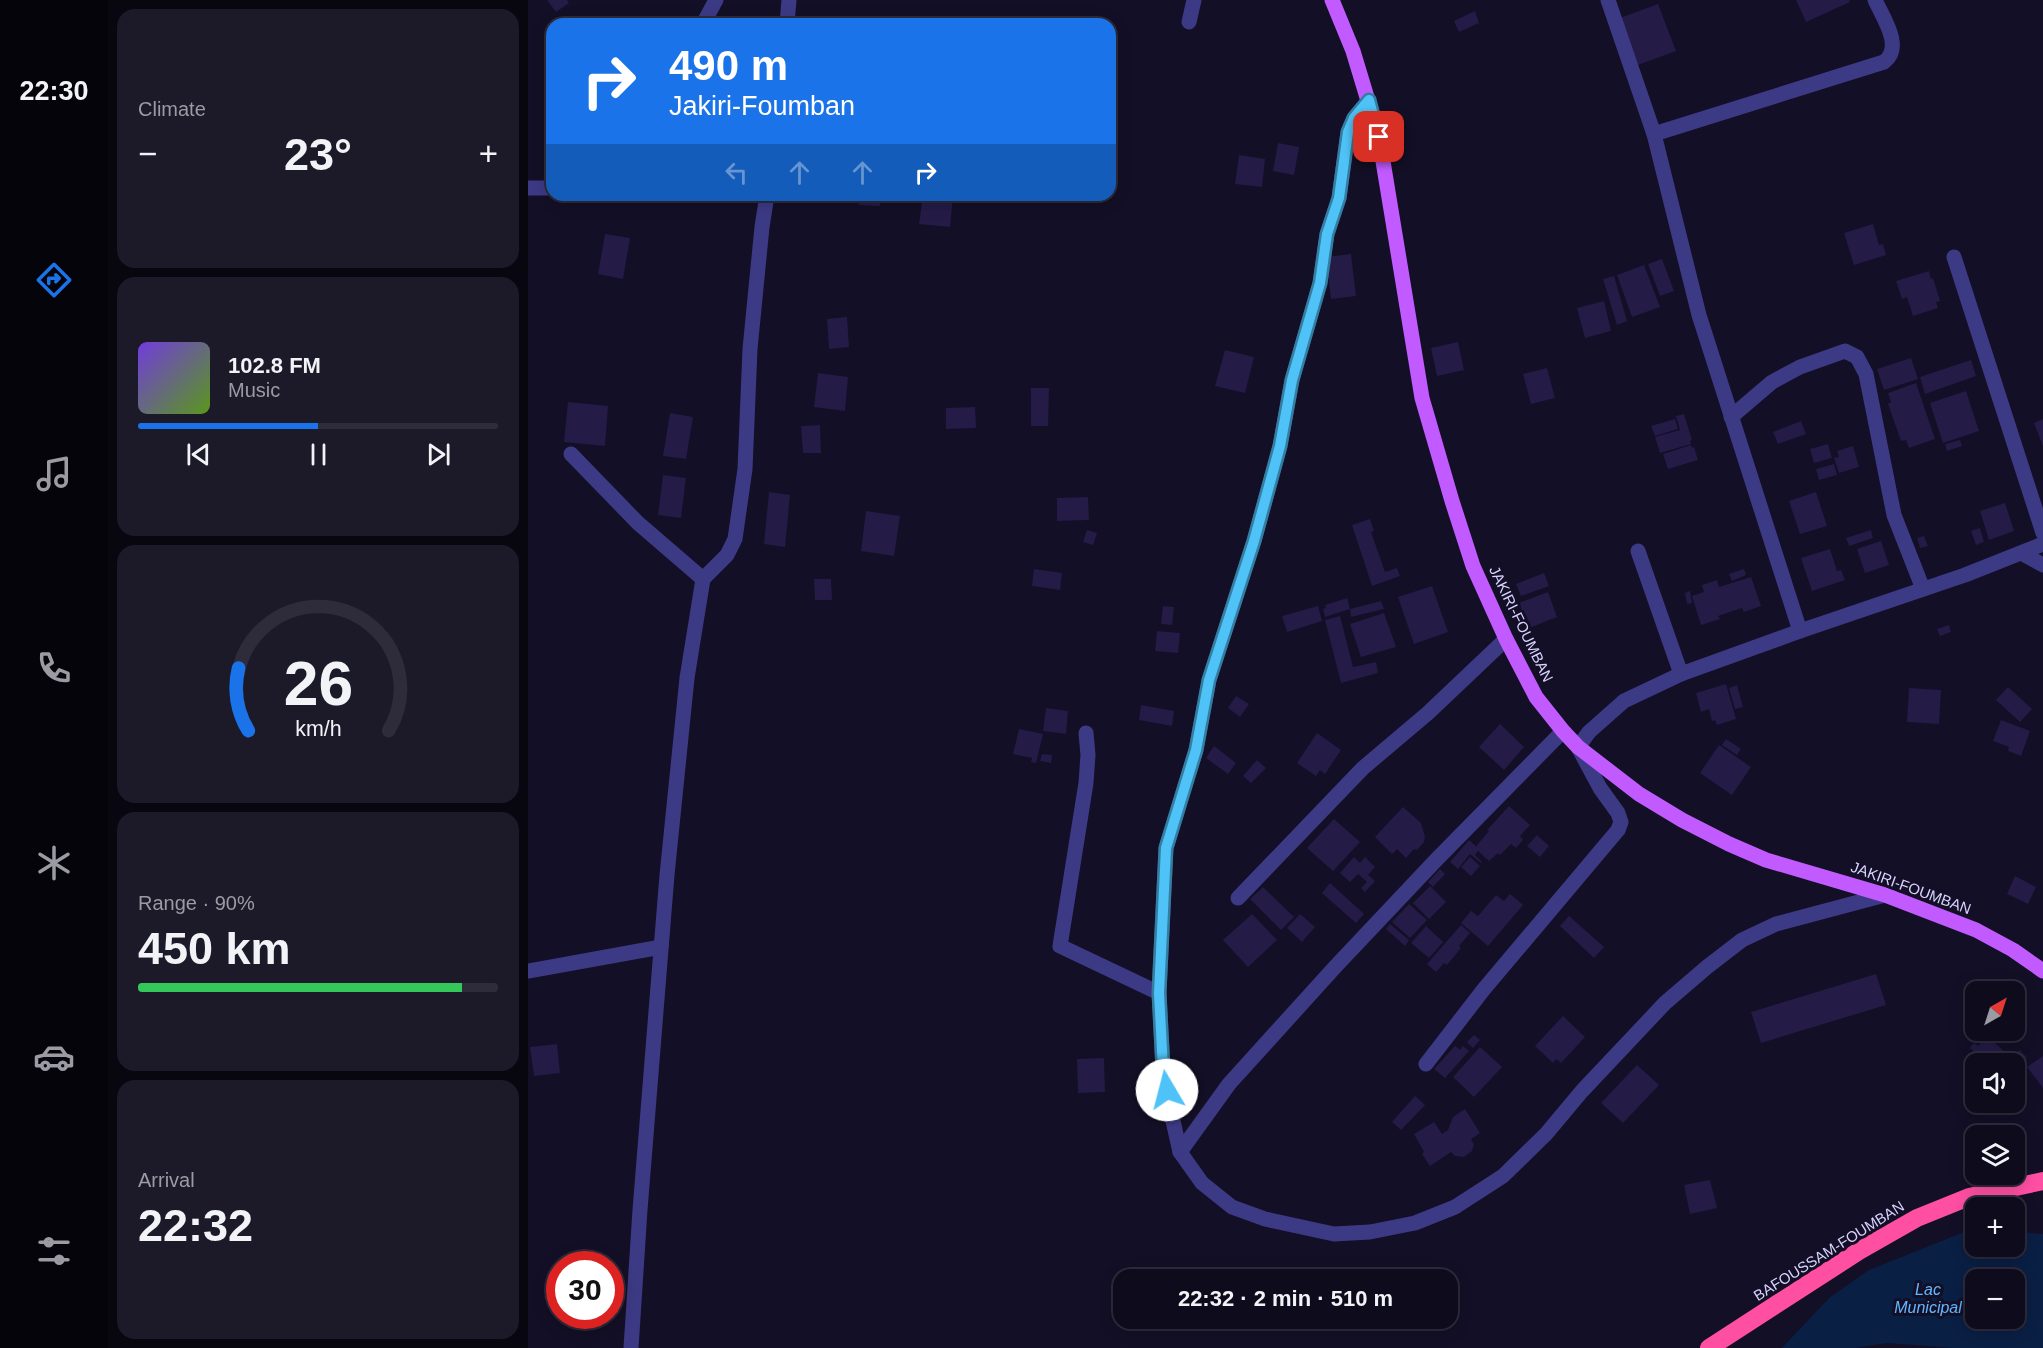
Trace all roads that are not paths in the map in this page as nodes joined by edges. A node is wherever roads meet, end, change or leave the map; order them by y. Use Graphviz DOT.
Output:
graph roads {
  1 [pos="716,0"];
  2 [pos="789,0"];
  3 [pos="1194,0"];
  4 [pos="1333,0"];
  5 [pos="1608,0"];
  6 [pos="1875,0"];
  7 [pos="706,18"];
  8 [pos="787,18"];
  9 [pos="1189,22"];
  10 [pos="1369,100"];
  11 [pos="1654,134"];
  12 [pos="528,188"];
  13 [pos="546,188"];
  14 [pos="766,201"];
  15 [pos="1954,257"];
  16 [pos="1731,417"];
  17 [pos="571,454"];
  18 [pos="2043,533"];
  19 [pos="2043,544"];
  20 [pos="1638,551"];
  21 [pos="2023,554"];
  22 [pos="2043,566"];
  23 [pos="703,579"];
  24 [pos="1923,589"];
  25 [pos="1800,631"];
  26 [pos="1506,639"];
  27 [pos="1681,674"];
  28 [pos="1563,731"];
  29 [pos="1086,733"];
  30 [pos="1578,747"];
  31 [pos="1885,895"];
  32 [pos="1238,898"];
  33 [pos="661,947"];
  34 [pos="528,971"];
  35 [pos="2043,971"];
  36 [pos="1159,993"];
  37 [pos="1426,1064"];
  38 [pos="1180,1152"];
  39 [pos="2043,1181"];
  40 [pos="1730,1342"];
  41 [pos="631,1348"];
  42 [pos="1709,1348"];
  1 -- 7 [label="street"];
  2 -- 8 [label="street"];
  3 -- 9 [label="street"];
  4 -- 10 [label="main road, JAKIRI-FOUMBAN"];
  5 -- 11 [label="street"];
  6 -- 11 [label="street"];
  10 -- 26 [label="main road, JAKIRI-FOUMBAN"];
  10 -- 36 [label="street"];
  11 -- 16 [label="street"];
  12 -- 13 [label="street"];
  14 -- 23 [label="street"];
  15 -- 18 [label="street"];
  16 -- 24 [label="street"];
  16 -- 25 [label="street"];
  17 -- 23 [label="street"];
  19 -- 21 [label="street"];
  20 -- 27 [label="street"];
  21 -- 22 [label="street"];
  21 -- 24 [label="street"];
  23 -- 33 [label="street"];
  24 -- 25 [label="street"];
  25 -- 27 [label="street"];
  26 -- 28 [label="main road, JAKIRI-FOUMBAN"];
  26 -- 32 [label="street"];
  27 -- 30 [label="street"];
  28 -- 30 [label="main road, JAKIRI-FOUMBAN"];
  28 -- 38 [label="street"];
  29 -- 36 [label="street"];
  30 -- 31 [label="main road, JAKIRI-FOUMBAN"];
  30 -- 37 [label="street"];
  31 -- 35 [label="main road, JAKIRI-FOUMBAN"];
  31 -- 38 [label="street"];
  33 -- 34 [label="street"];
  33 -- 41 [label="street"];
  36 -- 38 [label="street"];
  39 -- 40 [label="highway, BAFOUSSAM-FOUMBAN"];
  40 -- 42 [label="highway, BAFOUSSAM-FOUMBAN"];
}
